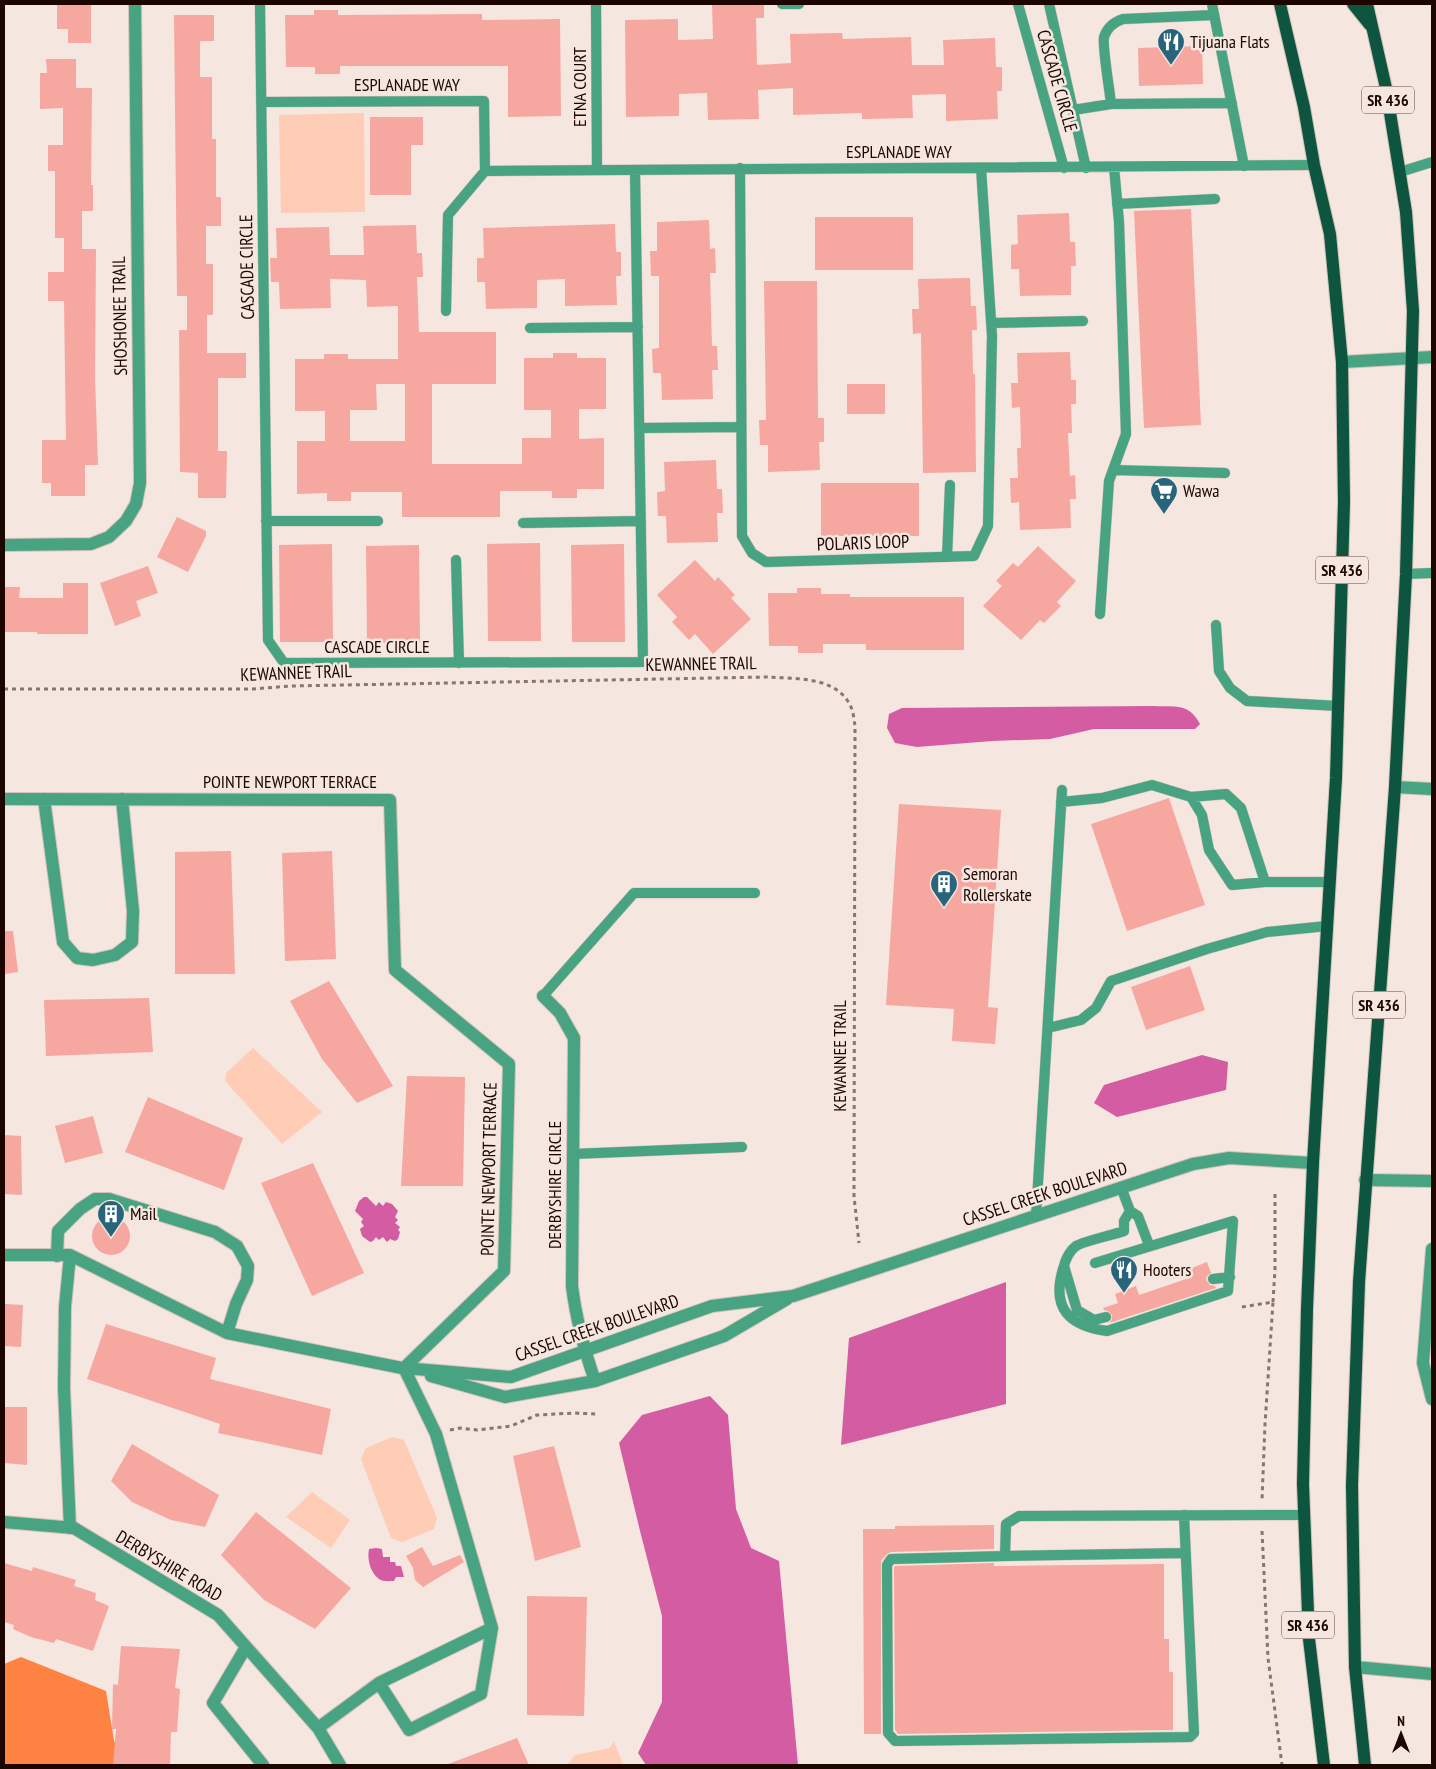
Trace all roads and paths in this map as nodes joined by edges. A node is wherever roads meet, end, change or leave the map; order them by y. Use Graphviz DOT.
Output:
graph roads {
  1 [pos="135,4"];
  2 [pos="260,4"];
  3 [pos="596,4"];
  4 [pos="782,4"];
  5 [pos="799,4"];
  6 [pos="1018,4"];
  7 [pos="1049,4"];
  8 [pos="1212,4"];
  9 [pos="1280,4"];
  10 [pos="1353,4"];
  11 [pos="1367,4"];
  12 [pos="1214,15"];
  13 [pos="1373,28"];
  14 [pos="261,102"];
  15 [pos="1232,103"];
  16 [pos="1111,104"];
  17 [pos="1073,110"];
  18 [pos="1432,162"];
  19 [pos="1314,165"];
  20 [pos="1244,166"];
  21 [pos="1114,167"];
  22 [pos="740,168"];
  23 [pos="981,168"];
  24 [pos="1064,168"];
  25 [pos="1086,168"];
  26 [pos="597,170"];
  27 [pos="635,170"];
  28 [pos="485,171"];
  29 [pos="1400,172"];
  30 [pos="1216,199"];
  31 [pos="1117,204"];
  32 [pos="446,311"];
  33 [pos="1082,321"];
  34 [pos="991,323"];
  35 [pos="638,327"];
  36 [pos="530,328"];
  37 [pos="1412,358"];
  38 [pos="1432,358"];
  39 [pos="1342,362"];
  40 [pos="741,427"];
  41 [pos="639,428"];
  42 [pos="1113,470"];
  43 [pos="1225,473"];
  44 [pos="950,485"];
  45 [pos="378,520"];
  46 [pos="266,521"];
  47 [pos="640,522"];
  48 [pos="522,523"];
  49 [pos="4,545"];
  50 [pos="947,557"];
  51 [pos="456,560"];
  52 [pos="1432,573"];
  53 [pos="1406,574"];
  54 [pos="1100,614"];
  55 [pos="1216,625"];
  56 [pos="459,663"];
  57 [pos="4,688"];
  58 [pos="1338,706"];
  59 [pos="1395,787"];
  60 [pos="1432,789"];
  61 [pos="1062,790"];
  62 [pos="1192,797"];
  63 [pos="4,799"];
  64 [pos="44,799"];
  65 [pos="122,799"];
  66 [pos="1061,802"];
  67 [pos="1265,882"];
  68 [pos="1330,882"];
  69 [pos="754,893"];
  70 [pos="1327,926"];
  71 [pos="543,996"];
  72 [pos="1048,1028"];
  73 [pos="742,1147"];
  74 [pos="573,1154"];
  75 [pos="1314,1162"];
  76 [pos="1365,1180"];
  77 [pos="1432,1181"];
  78 [pos="1121,1187"];
  79 [pos="1275,1192"];
  80 [pos="1130,1212"];
  81 [pos="1036,1216"];
  82 [pos="859,1243"];
  83 [pos="1149,1245"];
  84 [pos="1432,1249"];
  85 [pos="4,1255"];
  86 [pos="70,1255"];
  87 [pos="57,1256"];
  88 [pos="1095,1263"];
  89 [pos="1064,1266"];
  90 [pos="1230,1277"];
  91 [pos="1213,1279"];
  92 [pos="793,1296"];
  93 [pos="1273,1302"];
  94 [pos="1242,1307"];
  95 [pos="1106,1317"];
  96 [pos="227,1333"];
  97 [pos="585,1352"];
  98 [pos="404,1368"];
  99 [pos="595,1381"];
  100 [pos="1432,1399"];
  101 [pos="596,1414"];
  102 [pos="436,1434"];
  103 [pos="1262,1500"];
  104 [pos="1184,1515"];
  105 [pos="1304,1515"];
  106 [pos="4,1522"];
  107 [pos="70,1528"];
  108 [pos="1262,1531"];
  109 [pos="1186,1553"];
  110 [pos="1005,1556"];
  111 [pos="492,1628"];
  112 [pos="246,1647"];
  113 [pos="1355,1667"];
  114 [pos="1432,1674"];
  115 [pos="379,1683"];
  116 [pos="318,1728"];
  117 [pos="263,1765"];
  118 [pos="340,1765"];
  119 [pos="1282,1765"];
  120 [pos="1324,1765"];
  121 [pos="1365,1765"];
  1 -- 49 [label="street, SHOSHONEE TRAIL"];
  2 -- 14 [label="lane, CASCADE CIRCLE"];
  3 -- 26 [label="lane, ETNA COURT"];
  4 -- 5 [label="lane"];
  6 -- 24 [label="lane, CASCADE CIRCLE"];
  7 -- 17 [label="lane"];
  8 -- 12 [label="lane"];
  9 -- 19 [label="main road, SR 436"];
  10 -- 13 [label="main road"];
  11 -- 13 [label="main road, SR 436"];
  12 -- 15 [label="lane"];
  12 -- 16 [label="lane"];
  13 -- 29 [label="main road, SR 436"];
  14 -- 28 [label="lane, ESPLANADE WAY"];
  14 -- 46 [label="lane, CASCADE CIRCLE"];
  15 -- 16 [label="lane"];
  15 -- 20 [label="lane"];
  16 -- 17 [label="lane"];
  17 -- 25 [label="lane"];
  18 -- 29 [label="lane"];
  19 -- 20 [label="lane, ESPLANADE WAY"];
  19 -- 39 [label="main road, SR 436"];
  20 -- 21 [label="lane, ESPLANADE WAY"];
  21 -- 25 [label="lane, ESPLANADE WAY"];
  21 -- 31 [label="lane"];
  22 -- 23 [label="lane, ESPLANADE WAY"];
  22 -- 27 [label="lane, ESPLANADE WAY"];
  22 -- 40 [label="lane, POLARIS LOOP"];
  23 -- 24 [label="lane, ESPLANADE WAY"];
  23 -- 34 [label="lane, POLARIS LOOP"];
  24 -- 25 [label="lane, ESPLANADE WAY"];
  26 -- 27 [label="lane, ESPLANADE WAY"];
  26 -- 28 [label="lane, ESPLANADE WAY"];
  27 -- 35 [label="lane, CASCADE CIRCLE"];
  28 -- 32 [label="lane"];
  29 -- 37 [label="main road, SR 436"];
  30 -- 31 [label="lane"];
  31 -- 42 [label="lane"];
  33 -- 34 [label="lane"];
  34 -- 50 [label="lane, POLARIS LOOP"];
  35 -- 36 [label="lane"];
  35 -- 41 [label="lane, CASCADE CIRCLE"];
  37 -- 38 [label="street"];
  37 -- 39 [label="street"];
  37 -- 53 [label="main road, SR 436"];
  39 -- 58 [label="main road, SR 436"];
  40 -- 41 [label="lane"];
  40 -- 50 [label="lane, POLARIS LOOP"];
  41 -- 47 [label="lane, CASCADE CIRCLE"];
  42 -- 43 [label="lane"];
  42 -- 54 [label="lane"];
  44 -- 50 [label="lane"];
  45 -- 46 [label="lane"];
  46 -- 56 [label="lane, CASCADE CIRCLE"];
  47 -- 48 [label="lane"];
  47 -- 56 [label="lane, CASCADE CIRCLE"];
  51 -- 56 [label="lane"];
  52 -- 53 [label="lane"];
  53 -- 59 [label="main road, SR 436"];
  55 -- 58 [label="lane"];
  57 -- 82 [label="path, KEWANNEE TRAIL"];
  58 -- 68 [label="main road, SR 436"];
  59 -- 60 [label="street"];
  59 -- 76 [label="main road, SR 436"];
  61 -- 66 [label="lane"];
  62 -- 66 [label="lane"];
  62 -- 67 [label="lane"];
  62 -- 67 [label="lane"];
  63 -- 64 [label="street, POINTE NEWPORT TERRACE"];
  64 -- 65 [label="street, POINTE NEWPORT TERRACE"];
  64 -- 65 [label="street"];
  65 -- 98 [label="street, POINTE NEWPORT TERRACE"];
  66 -- 72 [label="lane"];
  67 -- 68 [label="lane"];
  68 -- 70 [label="main road, SR 436"];
  69 -- 71 [label="lane"];
  70 -- 72 [label="lane"];
  70 -- 75 [label="main road, SR 436"];
  71 -- 74 [label="street, DERBYSHIRE CIRCLE"];
  72 -- 81 [label="lane"];
  73 -- 74 [label="lane"];
  74 -- 97 [label="street, DERBYSHIRE CIRCLE"];
  75 -- 78 [label="street, CASSEL CREEK BOULEVARD"];
  75 -- 105 [label="main road, SR 436"];
  76 -- 77 [label="street"];
  76 -- 113 [label="main road, SR 436"];
  78 -- 80 [label="lane"];
  78 -- 81 [label="street, CASSEL CREEK BOULEVARD"];
  79 -- 93 [label="path"];
  80 -- 83 [label="lane"];
  80 -- 89 [label="lane"];
  81 -- 92 [label="street, CASSEL CREEK BOULEVARD"];
  83 -- 88 [label="lane"];
  83 -- 90 [label="lane"];
  84 -- 100 [label="street"];
  85 -- 87 [label="street"];
  86 -- 87 [label="street"];
  86 -- 96 [label="street"];
  86 -- 107 [label="street"];
  87 -- 96 [label="street"];
  89 -- 90 [label="lane"];
  89 -- 95 [label="lane"];
  90 -- 91 [label="lane"];
  92 -- 97 [label="street, CASSEL CREEK BOULEVARD"];
  92 -- 99 [label="street, CASSEL CREEK BOULEVARD"];
  93 -- 94 [label="path"];
  93 -- 103 [label="path"];
  96 -- 98 [label="street"];
  97 -- 98 [label="street, CASSEL CREEK BOULEVARD"];
  97 -- 99 [label="street, DERBYSHIRE CIRCLE"];
  98 -- 99 [label="street, CASSEL CREEK BOULEVARD"];
  98 -- 102 [label="street"];
  101 -- 102 [label="path"];
  102 -- 111 [label="street"];
  104 -- 105 [label="lane"];
  104 -- 109 [label="lane"];
  104 -- 110 [label="lane"];
  105 -- 120 [label="main road, SR 436"];
  106 -- 107 [label="street, DERBYSHIRE ROAD"];
  107 -- 112 [label="street, DERBYSHIRE ROAD"];
  108 -- 119 [label="path"];
  109 -- 110 [label="lane"];
  109 -- 110 [label="lane"];
  111 -- 115 [label="street"];
  111 -- 115 [label="street"];
  112 -- 116 [label="street, DERBYSHIRE ROAD"];
  112 -- 117 [label="street"];
  113 -- 114 [label="street"];
  113 -- 121 [label="main road, SR 436"];
  115 -- 116 [label="street"];
  116 -- 118 [label="street, DERBYSHIRE ROAD"];
}
